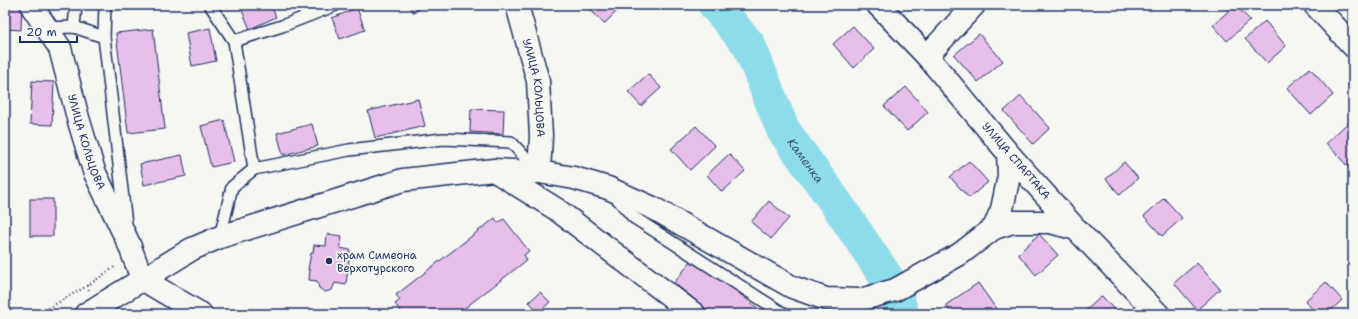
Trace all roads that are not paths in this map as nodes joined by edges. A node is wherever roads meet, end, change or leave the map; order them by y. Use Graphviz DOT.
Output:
graph roads {
  1 [pos="32,5"];
  2 [pos="76,5"];
  3 [pos="105,5"];
  4 [pos="210,5"];
  5 [pos="336,5"];
  6 [pos="517,5"];
  7 [pos="878,5"];
  8 [pos="974,5"];
  9 [pos="1315,5"];
  10 [pos="74,27"];
  11 [pos="46,28"];
  12 [pos="104,37"];
  13 [pos="234,40"];
  14 [pos="1353,46"];
  15 [pos="927,56"];
  16 [pos="1008,153"];
  17 [pos="254,169"];
  18 [pos="494,170"];
  19 [pos="539,172"];
  20 [pos="608,188"];
  21 [pos="994,228"];
  22 [pos="1076,229"];
  23 [pos="220,237"];
  24 [pos="131,249"];
  25 [pos="142,279"];
  26 [pos="86,314"];
  27 [pos="201,314"];
  28 [pos="694,314"];
  29 [pos="784,314"];
  30 [pos="1158,314"];
  1 -- 11 [label="street, УЛИЦА КОЛЬЦОВА"];
  2 -- 10 [label="lane"];
  3 -- 12 [label="lane"];
  4 -- 13 [label="lane"];
  5 -- 13 [label="lane"];
  6 -- 19 [label="street, УЛИЦА КОЛЬЦОВА"];
  7 -- 15 [label="street, УЛИЦА СПАРТАКА"];
  8 -- 15 [label="street"];
  9 -- 14 [label="street"];
  10 -- 11 [label="lane"];
  10 -- 12 [label="lane"];
  11 -- 24 [label="street, УЛИЦА КОЛЬЦОВА"];
  12 -- 24 [label="lane"];
  13 -- 17 [label="lane"];
  15 -- 16 [label="street, УЛИЦА СПАРТАКА"];
  16 -- 21 [label="street"];
  16 -- 22 [label="street, УЛИЦА СПАРТАКА"];
  17 -- 19 [label="lane"];
  17 -- 23 [label="lane"];
  18 -- 19 [label="street"];
  18 -- 23 [label="street"];
  18 -- 28 [label="street"];
  19 -- 20 [label="street"];
  20 -- 21 [label="street"];
  20 -- 29 [label="lane"];
  21 -- 22 [label="street"];
  22 -- 30 [label="street, УЛИЦА СПАРТАКА"];
  23 -- 25 [label="street"];
  24 -- 25 [label="street, УЛИЦА КОЛЬЦОВА"];
  25 -- 26 [label="street"];
  25 -- 27 [label="street"];
}
